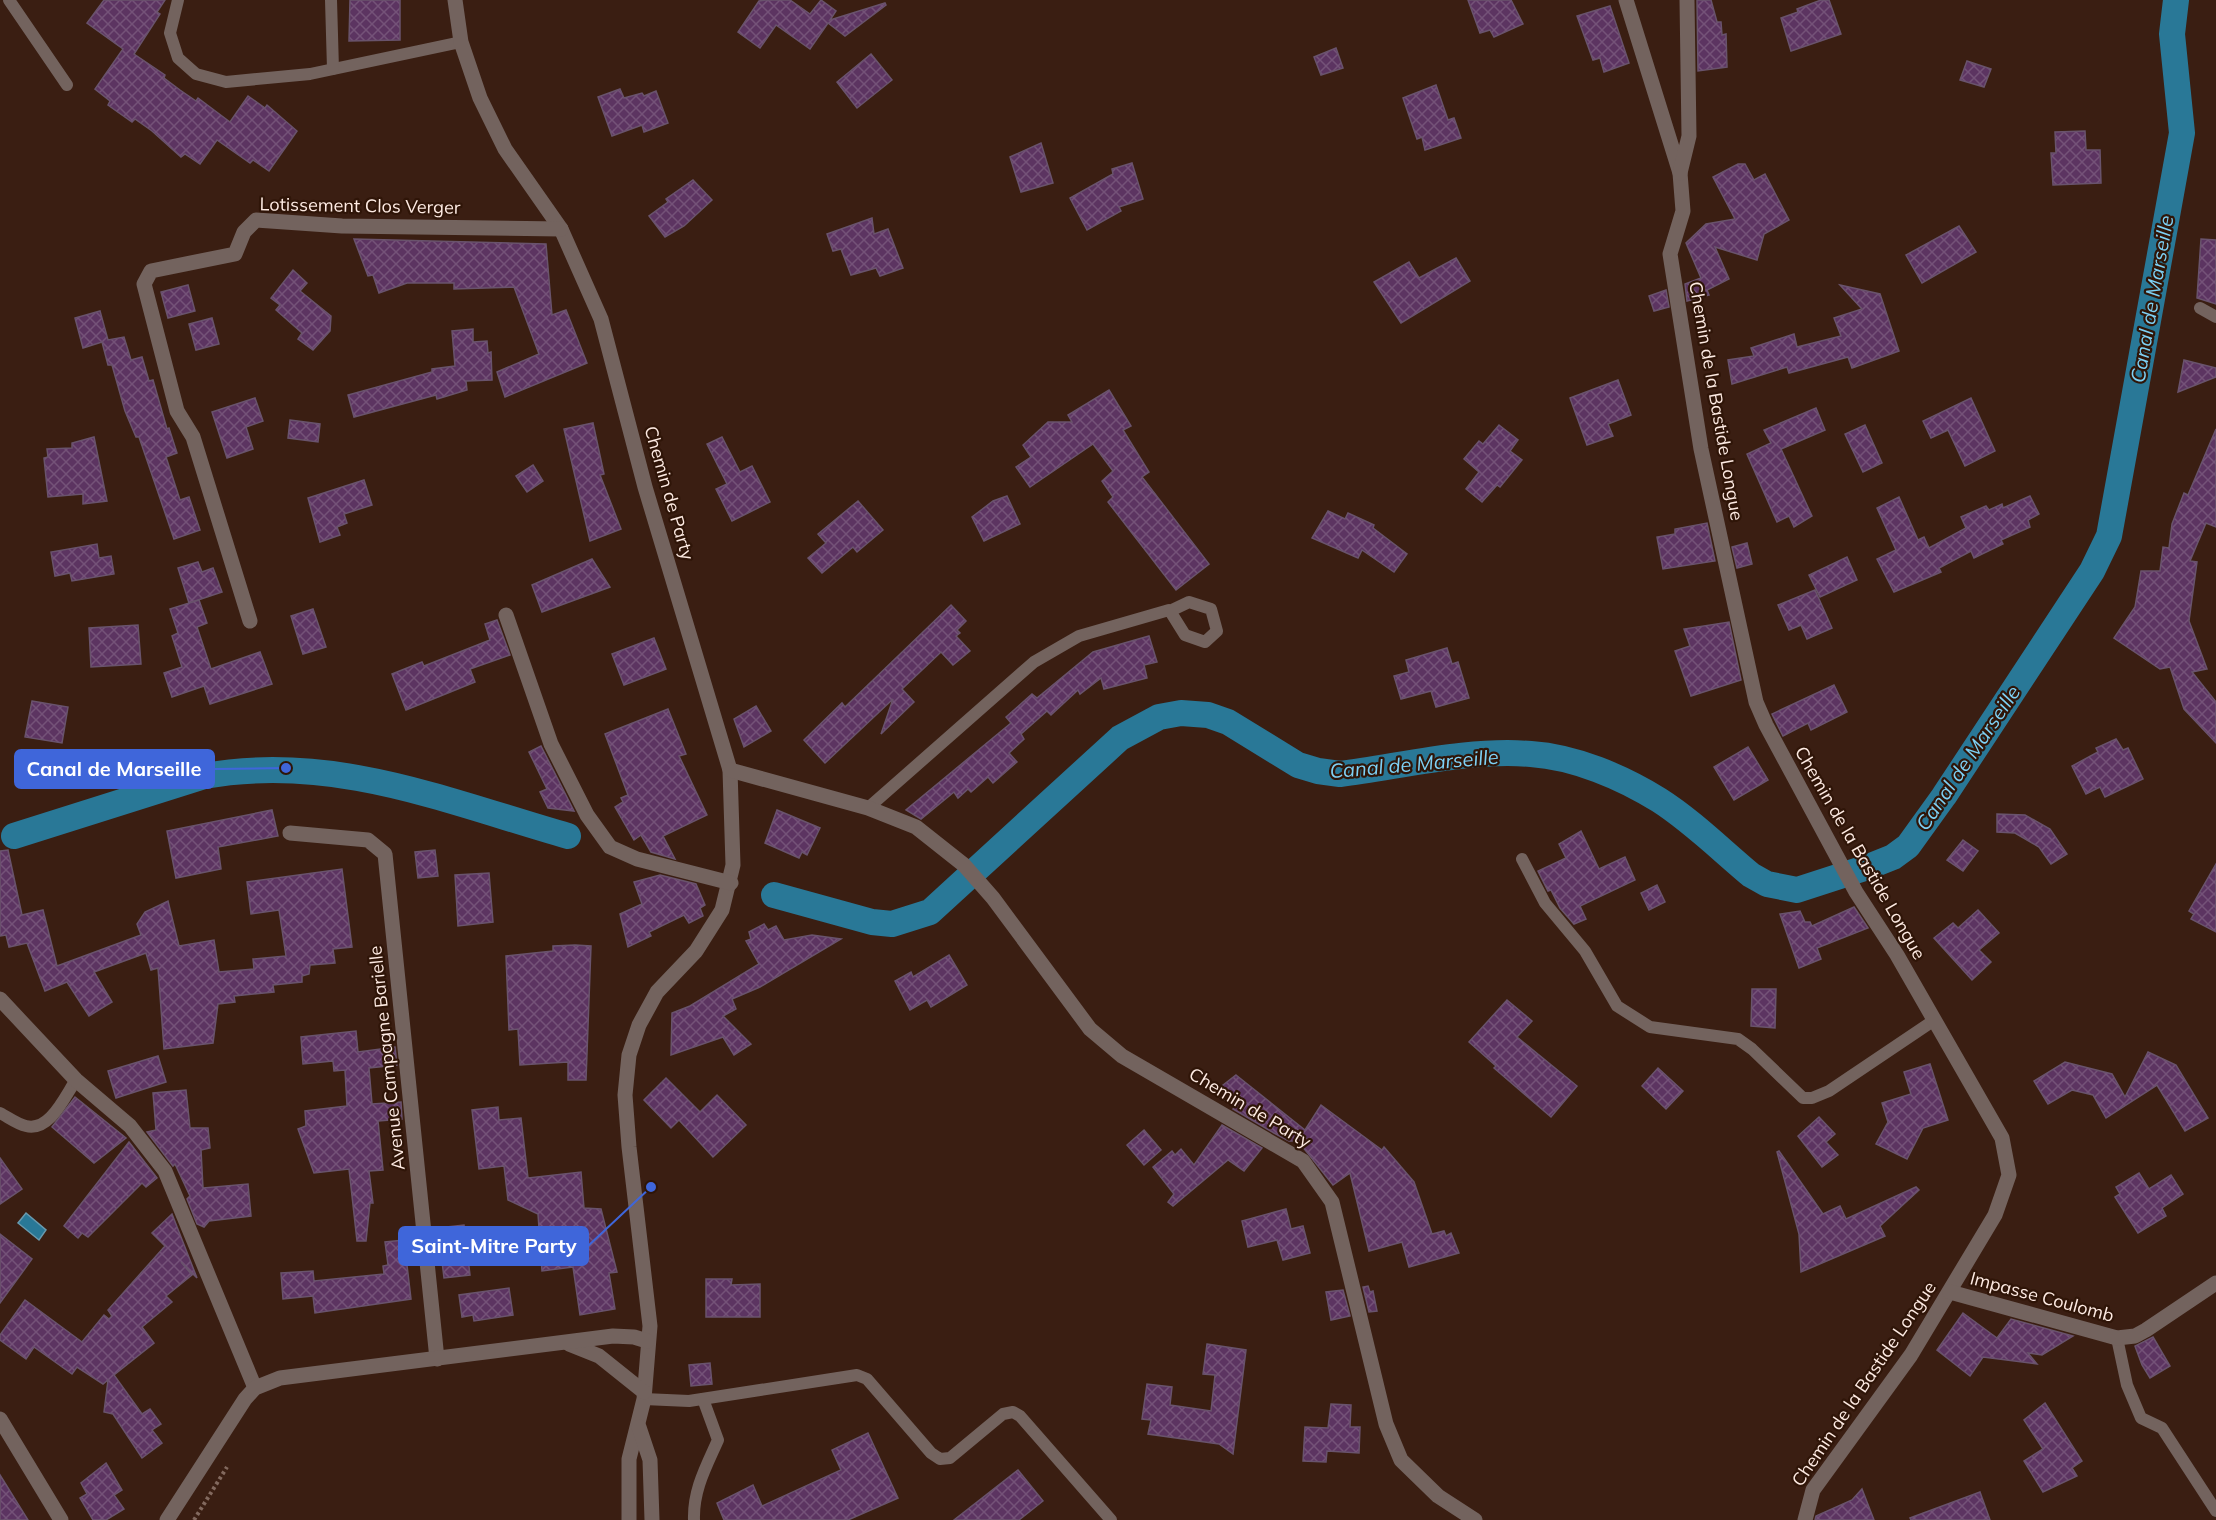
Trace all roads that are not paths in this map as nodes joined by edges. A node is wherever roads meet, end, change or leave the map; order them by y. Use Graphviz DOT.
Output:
graph roads {
  1 [pos="9,0"];
  2 [pos="178,0"];
  3 [pos="331,0"];
  4 [pos="455,0"];
  5 [pos="1626,0"];
  6 [pos="1687,0"];
  7 [pos="461,42"];
  8 [pos="333,69"];
  9 [pos="67,85"];
  10 [pos="1680,173"];
  11 [pos="561,229"];
  12 [pos="2200,308"];
  13 [pos="2216,317"];
  14 [pos="1170,611"];
  15 [pos="506,615"];
  16 [pos="250,621"];
  17 [pos="730,770"];
  18 [pos="868,808"];
  19 [pos="290,832"];
  20 [pos="1522,859"];
  21 [pos="731,883"];
  22 [pos="0,999"];
  23 [pos="1933,1021"];
  24 [pos="76,1080"];
  25 [pos="0,1113"];
  26 [pos="2216,1283"];
  27 [pos="1950,1292"];
  28 [pos="2117,1338"];
  29 [pos="647,1341"];
  30 [pos="562,1342"];
  31 [pos="437,1359"];
  32 [pos="255,1388"];
  33 [pos="644,1396"];
  34 [pos="703,1399"];
  35 [pos="0,1419"];
  36 [pos="639,1427"];
  37 [pos="2216,1511"];
  38 [pos="61,1520"];
  39 [pos="167,1520"];
  40 [pos="628,1520"];
  41 [pos="652,1520"];
  42 [pos="693,1520"];
  43 [pos="1112,1520"];
  44 [pos="1475,1520"];
  45 [pos="1805,1520"];
  1 -- 9 [label="lane"];
  2 -- 8 [label="lane"];
  3 -- 8 [label="lane"];
  4 -- 7 [label="street, Chemin de Party"];
  5 -- 10 [label="street, Chemin de la Bastide Longue"];
  6 -- 10 [label="street"];
  7 -- 8 [label="lane"];
  7 -- 11 [label="street, Chemin de Party"];
  10 -- 23 [label="street, Chemin de la Bastide Longue"];
  11 -- 16 [label="street, Lotissement Clos Verger"];
  11 -- 17 [label="street, Chemin de Party"];
  12 -- 13 [label="lane"];
  14 -- 18 [label="lane"];
  15 -- 21 [label="street"];
  17 -- 18 [label="street"];
  17 -- 21 [label="street, Chemin de Party"];
  18 -- 44 [label="street, Chemin de Party"];
  19 -- 31 [label="street, Avenue Campagne Barielle"];
  20 -- 23 [label="lane"];
  21 -- 29 [label="street, Chemin de Party"];
  22 -- 24 [label="street"];
  23 -- 27 [label="street, Chemin de la Bastide Longue"];
  24 -- 25 [label="lane"];
  24 -- 32 [label="street"];
  26 -- 28 [label="street, Impasse Coulomb"];
  27 -- 28 [label="street, Impasse Coulomb"];
  27 -- 45 [label="street, Chemin de la Bastide Longue"];
  28 -- 37 [label="lane"];
  29 -- 30 [label="street"];
  29 -- 33 [label="street, Chemin de Party"];
  30 -- 31 [label="street"];
  30 -- 33 [label="street"];
  31 -- 32 [label="street"];
  32 -- 39 [label="street"];
  33 -- 34 [label="lane"];
  33 -- 36 [label="street, Chemin de Party"];
  34 -- 42 [label="lane"];
  34 -- 43 [label="lane"];
  35 -- 38 [label="street"];
  36 -- 40 [label="street, Chemin de Party"];
  36 -- 41 [label="street"];
}
